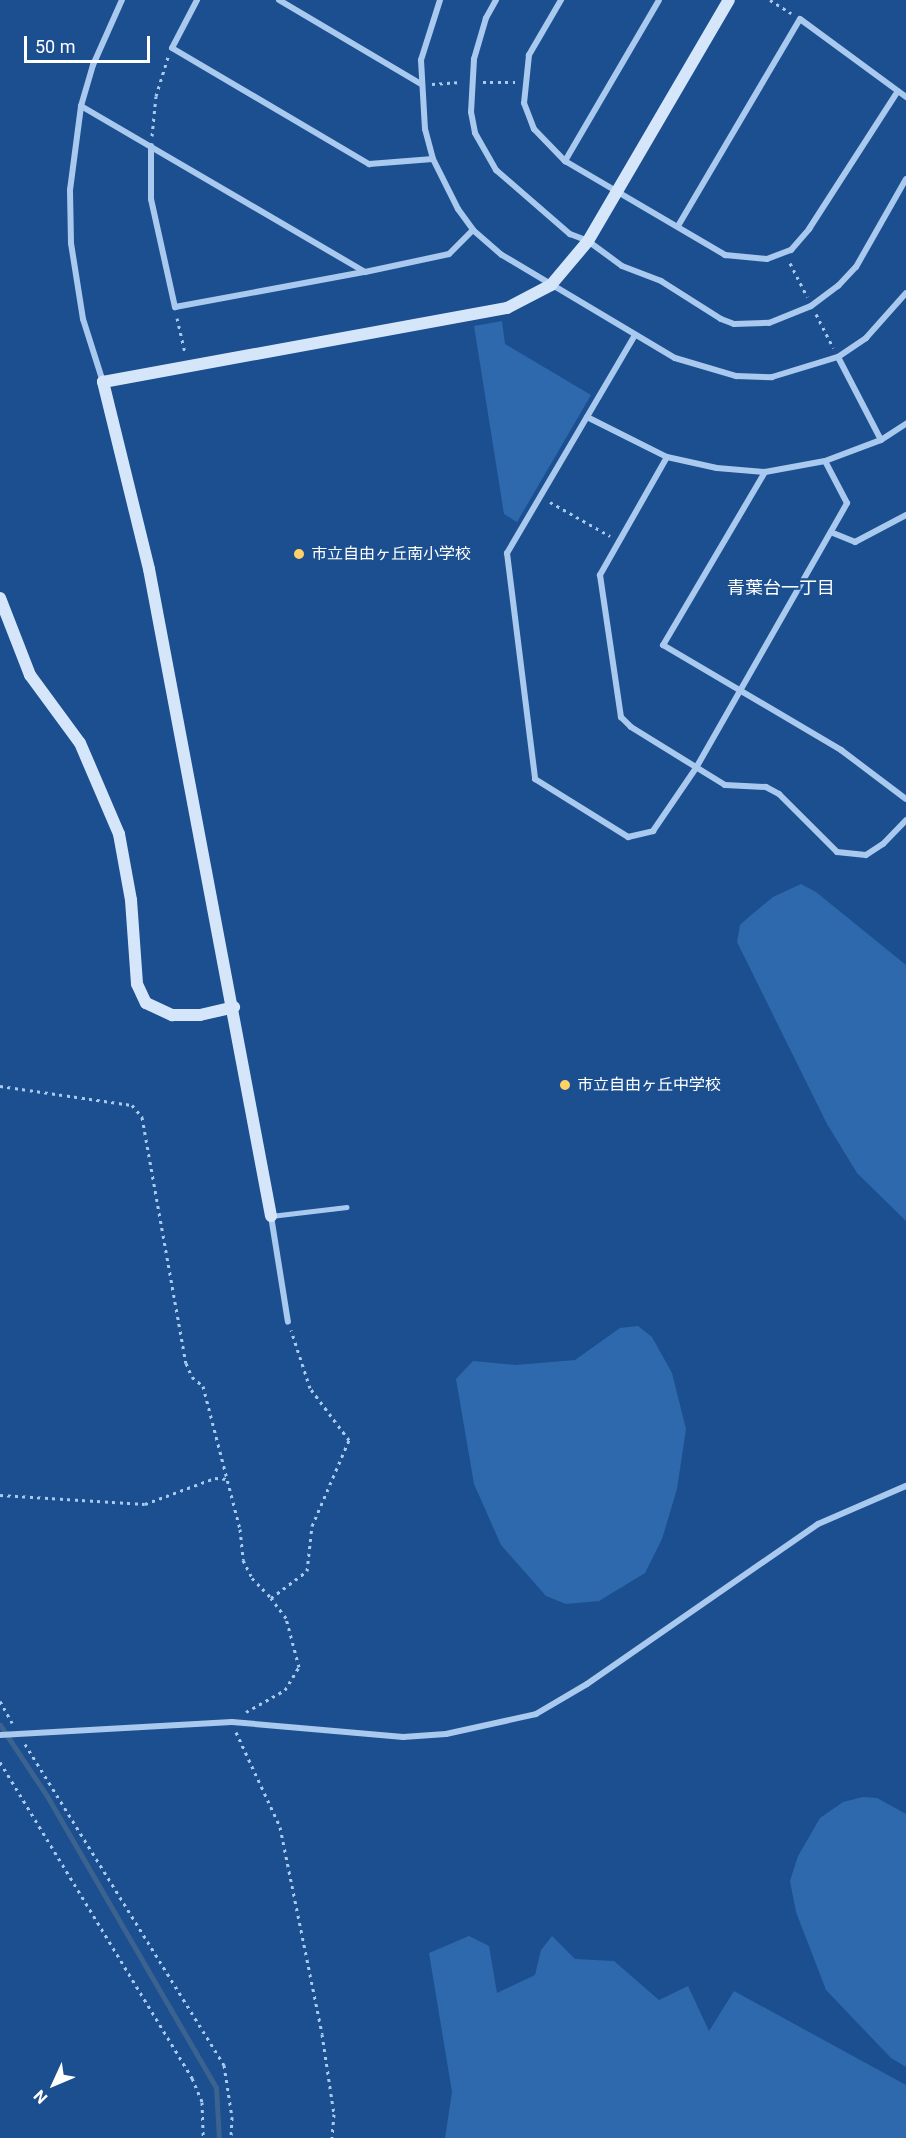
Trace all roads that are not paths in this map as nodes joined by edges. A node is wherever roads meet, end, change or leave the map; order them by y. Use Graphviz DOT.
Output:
graph roads {
  1 [pos="122,0"];
  2 [pos="197,0"];
  3 [pos="279,0"];
  4 [pos="440,0"];
  5 [pos="496,0"];
  6 [pos="561,0"];
  7 [pos="659,0"];
  8 [pos="729,0"];
  9 [pos="421,84"];
  10 [pos="898,91"];
  11 [pos="906,98"];
  12 [pos="81,106"];
  13 [pos="151,146"];
  14 [pos="433,159"];
  15 [pos="565,161"];
  16 [pos="906,179"];
  17 [pos="618,190"];
  18 [pos="678,226"];
  19 [pos="473,230"];
  20 [pos="588,242"];
  21 [pos="365,272"];
  22 [pos="551,285"];
  23 [pos="906,294"];
  24 [pos="635,334"];
  25 [pos="838,357"];
  26 [pos="103,382"];
  27 [pos="587,417"];
  28 [pos="906,424"];
  29 [pos="881,440"];
  30 [pos="667,457"];
  31 [pos="825,461"];
  32 [pos="765,472"];
  33 [pos="906,515"];
  34 [pos="833,533"];
  35 [pos="0,598"];
  36 [pos="741,690"];
  37 [pos="696,768"];
  38 [pos="906,799"];
  39 [pos="906,820"];
  40 [pos="234,1007"];
  41 [pos="346,1207"];
  42 [pos="272,1216"];
  43 [pos="288,1322"];
  44 [pos="906,1486"];
  45 [pos="0,1736"];
  1 -- 12 [label="street"];
  2 -- 14 [label="street"];
  3 -- 9 [label="street"];
  4 -- 9 [label="street"];
  5 -- 20 [label="street"];
  6 -- 15 [label="street"];
  7 -- 15 [label="street"];
  8 -- 17 [label="street"];
  9 -- 14 [label="street"];
  10 -- 11 [label="street"];
  10 -- 18 [label="street"];
  10 -- 18 [label="street"];
  12 -- 13 [label="street"];
  12 -- 26 [label="street"];
  13 -- 21 [label="street"];
  13 -- 21 [label="street"];
  14 -- 19 [label="street"];
  15 -- 17 [label="street"];
  16 -- 20 [label="street"];
  17 -- 18 [label="street"];
  17 -- 20 [label="street"];
  19 -- 21 [label="street"];
  19 -- 22 [label="street"];
  20 -- 22 [label="street"];
  22 -- 24 [label="street"];
  22 -- 26 [label="street"];
  23 -- 25 [label="street"];
  24 -- 25 [label="street"];
  24 -- 27 [label="street"];
  25 -- 29 [label="street"];
  26 -- 40 [label="street"];
  27 -- 30 [label="street"];
  27 -- 37 [label="street"];
  28 -- 29 [label="street"];
  29 -- 31 [label="street"];
  30 -- 32 [label="street"];
  30 -- 37 [label="street"];
  31 -- 32 [label="street"];
  31 -- 34 [label="street"];
  32 -- 36 [label="street"];
  33 -- 34 [label="street"];
  34 -- 36 [label="street"];
  35 -- 40 [label="street"];
  36 -- 37 [label="street"];
  36 -- 38 [label="street"];
  37 -- 39 [label="street"];
  40 -- 42 [label="street"];
  41 -- 42 [label="lane"];
  42 -- 43 [label="street"];
  44 -- 45 [label="street"];
}
